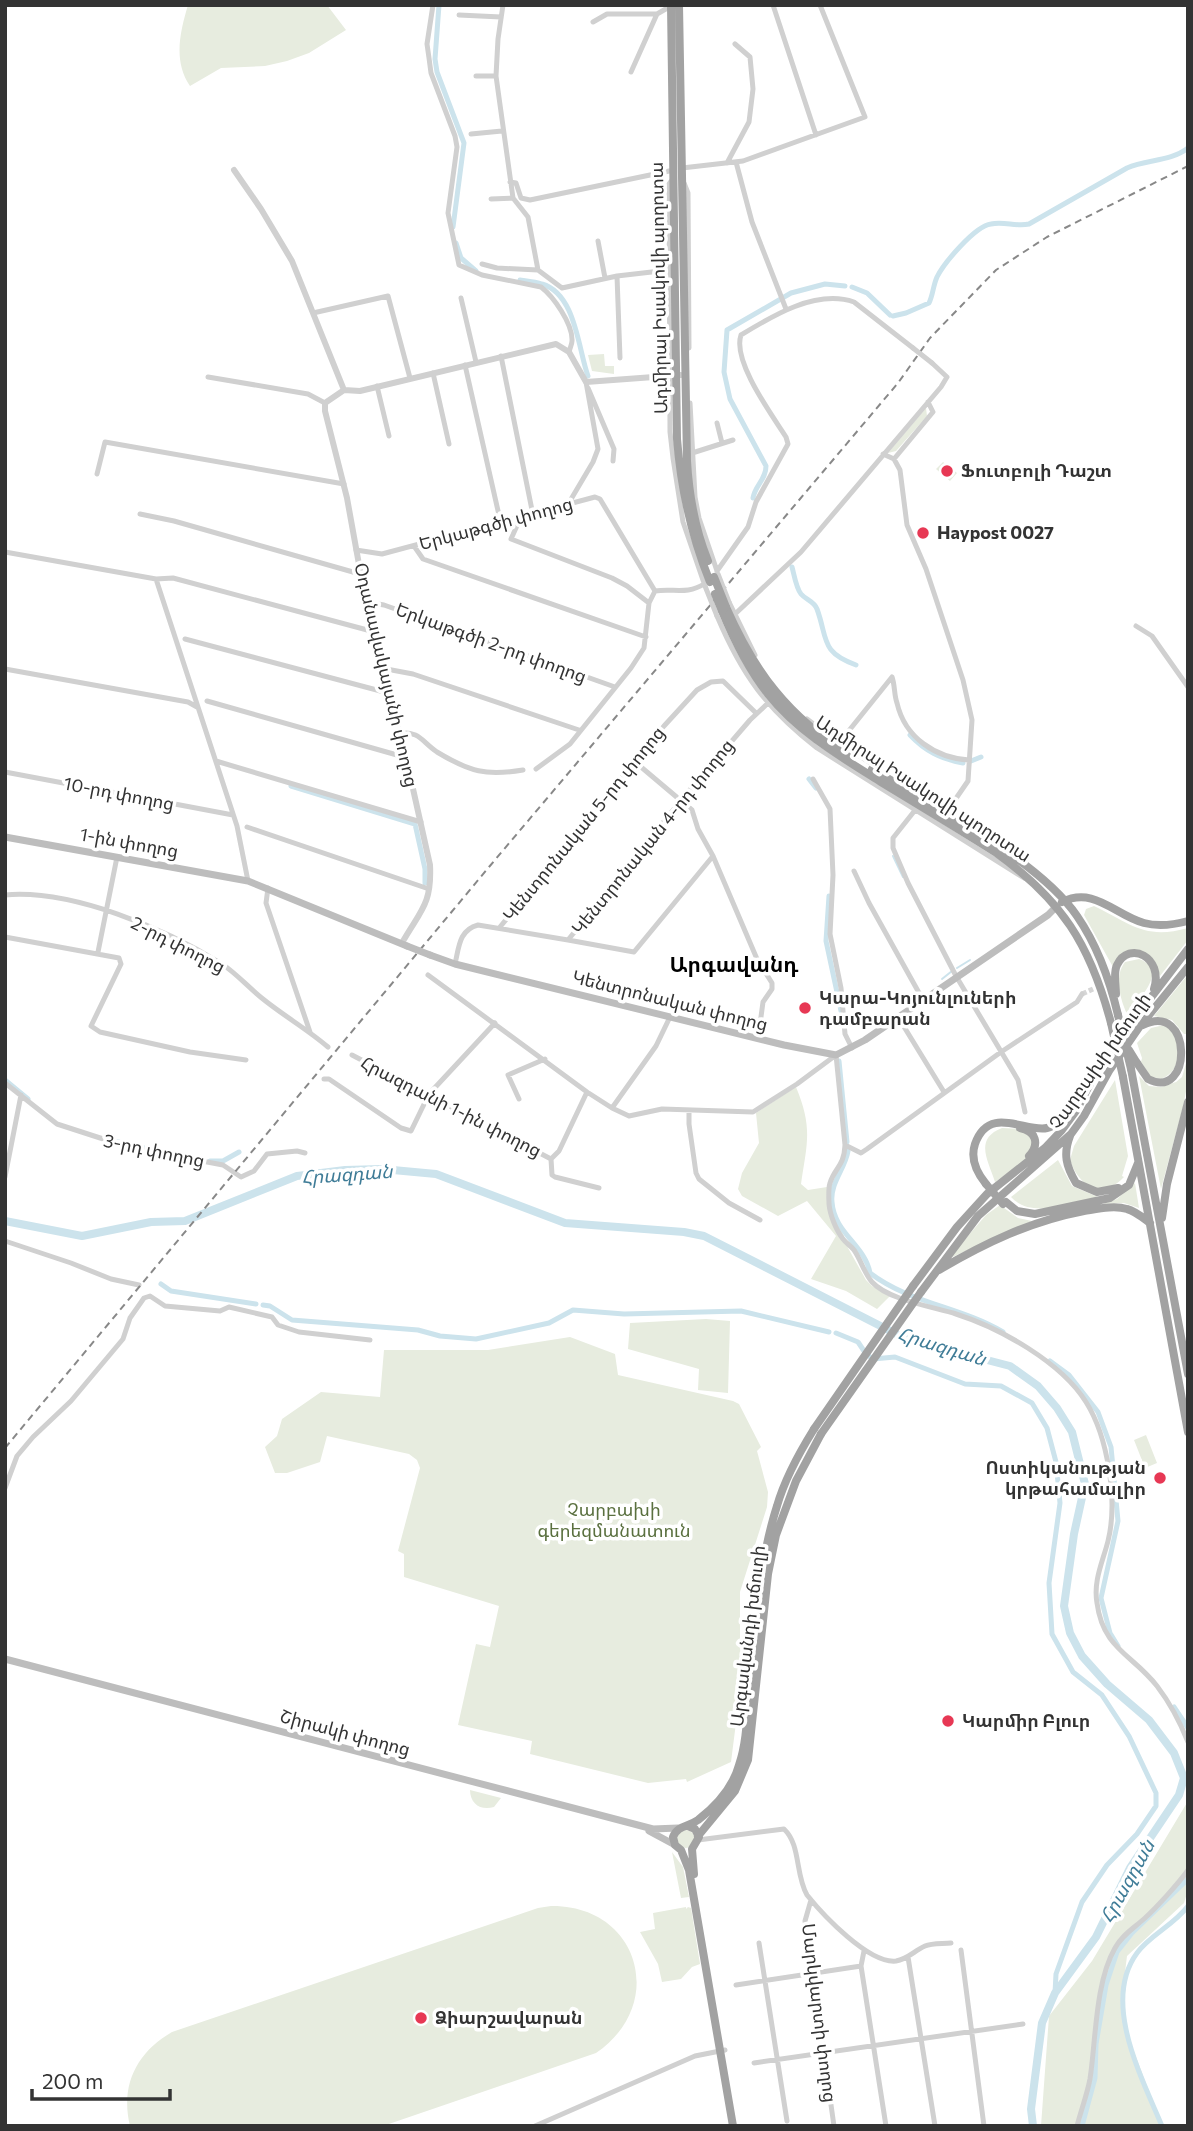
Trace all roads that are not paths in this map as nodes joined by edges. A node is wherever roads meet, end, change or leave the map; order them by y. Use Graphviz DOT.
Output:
graph roads {
  1 [pos="432,5"];
  2 [pos="503,5"];
  3 [pos="773,5"];
  4 [pos="820,5"];
  5 [pos="674,6"];
  6 [pos="657,13"];
  7 [pos="459,15"];
  8 [pos="501,17"];
  9 [pos="593,22"];
  10 [pos="735,44"];
  11 [pos="631,72"];
  12 [pos="476,76"];
  13 [pos="496,76"];
  14 [pos="502,131"];
  15 [pos="471,134"];
  16 [pos="816,135"];
  17 [pos="736,162"];
  18 [pos="727,163"];
  19 [pos="234,170"];
  20 [pos="677,173"];
  21 [pos="510,182"];
  22 [pos="513,198"];
  23 [pos="491,199"];
  24 [pos="598,241"];
  25 [pos="482,264"];
  26 [pos="538,270"];
  27 [pos="669,271"];
  28 [pos="617,276"];
  29 [pos="605,278"];
  30 [pos="461,298"];
  31 [pos="786,309"];
  32 [pos="313,313"];
  33 [pos="569,352"];
  34 [pos="501,356"];
  35 [pos="620,358"];
  36 [pos="476,362"];
  37 [pos="465,365"];
  38 [pos="433,373"];
  39 [pos="679,375"];
  40 [pos="208,377"];
  41 [pos="410,379"];
  42 [pos="586,382"];
  43 [pos="377,386"];
  44 [pos="344,390"];
  45 [pos="928,402"];
  46 [pos="325,403"];
  47 [pos="717,423"];
  48 [pos="389,436"];
  49 [pos="733,440"];
  50 [pos="722,443"];
  51 [pos="449,444"];
  52 [pos="689,454"];
  53 [pos="883,454"];
  54 [pos="894,459"];
  55 [pos="612,461"];
  56 [pos="97,474"];
  57 [pos="344,484"];
  58 [pos="567,506"];
  59 [pos="140,514"];
  60 [pos="533,515"];
  61 [pos="520,519"];
  62 [pos="501,524"];
  63 [pos="414,546"];
  64 [pos="356,550"];
  65 [pos="5,552"];
  66 [pos="360,573"];
  67 [pos="156,579"];
  68 [pos="711,579"];
  69 [pos="655,591"];
  70 [pos="366,602"];
  71 [pos="649,603"];
  72 [pos="724,609"];
  73 [pos="734,615"];
  74 [pos="1136,626"];
  75 [pos="371,631"];
  76 [pos="646,637"];
  77 [pos="185,639"];
  78 [pos="381,668"];
  79 [pos="5,669"];
  80 [pos="615,687"];
  81 [pos="1188,687"];
  82 [pos="388,694"];
  83 [pos="207,701"];
  84 [pos="767,704"];
  85 [pos="197,707"];
  86 [pos="755,713"];
  87 [pos="579,730"];
  88 [pos="399,733"];
  89 [pos="839,743"];
  90 [pos="819,746"];
  91 [pos="405,753"];
  92 [pos="969,760"];
  93 [pos="216,761"];
  94 [pos="634,761"];
  95 [pos="536,769"];
  96 [pos="523,771"];
  97 [pos="5,772"];
  98 [pos="882,773"];
  99 [pos="813,779"];
  100 [pos="682,799"];
  101 [pos="916,809"];
  102 [pos="948,810"];
  103 [pos="233,815"];
  104 [pos="421,822"];
  105 [pos="247,827"];
  106 [pos="5,837"];
  107 [pos="713,856"];
  108 [pos="117,857"];
  109 [pos="854,871"];
  110 [pos="248,881"];
  111 [pos="1034,883"];
  112 [pos="268,888"];
  113 [pos="429,889"];
  114 [pos="1054,890"];
  115 [pos="5,895"];
  116 [pos="1061,903"];
  117 [pos="108,910"];
  118 [pos="1188,921"];
  119 [pos="500,927"];
  120 [pos="5,937"];
  121 [pos="568,940"];
  122 [pos="405,944"];
  123 [pos="1188,949"];
  124 [pos="98,952"];
  125 [pos="455,964"];
  126 [pos="1188,967"];
  127 [pos="428,975"];
  128 [pos="957,976"];
  129 [pos="1154,992"];
  130 [pos="1082,994"];
  131 [pos="1162,998"];
  132 [pos="923,999"];
  133 [pos="1118,1013"];
  134 [pos="670,1017"];
  135 [pos="898,1017"];
  136 [pos="495,1023"];
  137 [pos="1140,1026"];
  138 [pos="310,1032"];
  139 [pos="758,1038"];
  140 [pos="328,1047"];
  141 [pos="852,1048"];
  142 [pos="1001,1052"];
  143 [pos="352,1055"];
  144 [pos="836,1055"];
  145 [pos="545,1059"];
  146 [pos="246,1060"];
  147 [pos="1134,1065"];
  148 [pos="324,1079"];
  149 [pos="5,1083"];
  150 [pos="587,1092"];
  151 [pos="944,1092"];
  152 [pos="429,1094"];
  153 [pos="22,1095"];
  154 [pos="519,1100"];
  155 [pos="1188,1102"];
  156 [pos="612,1108"];
  157 [pos="689,1111"];
  158 [pos="1076,1111"];
  159 [pos="1025,1112"];
  160 [pos="1071,1135"];
  161 [pos="845,1145"];
  162 [pos="305,1153"];
  163 [pos="551,1159"];
  164 [pos="1137,1159"];
  165 [pos="1021,1167"];
  166 [pos="5,1177"];
  167 [pos="988,1183"];
  168 [pos="599,1188"];
  169 [pos="1005,1203"];
  170 [pos="1047,1219"];
  171 [pos="760,1220"];
  172 [pos="1150,1223"];
  173 [pos="1161,1225"];
  174 [pos="5,1241"];
  175 [pos="935,1273"];
  176 [pos="139,1285"];
  177 [pos="917,1289"];
  178 [pos="370,1340"];
  179 [pos="1188,1374"];
  180 [pos="818,1431"];
  181 [pos="1188,1432"];
  182 [pos="5,1488"];
  183 [pos="5,1660"];
  184 [pos="1188,1742"];
  185 [pos="683,1827"];
  186 [pos="698,1838"];
  187 [pos="678,1848"];
  188 [pos="692,1849"];
  189 [pos="1188,1870"];
  190 [pos="811,1900"];
  191 [pos="759,1943"];
  192 [pos="951,1943"];
  193 [pos="961,1950"];
  194 [pos="863,1951"];
  195 [pos="908,1957"];
  196 [pos="861,1966"];
  197 [pos="813,1973"];
  198 [pos="766,1981"];
  199 [pos="736,1985"];
  200 [pos="1023,2024"];
  201 [pos="970,2031"];
  202 [pos="922,2037"];
  203 [pos="874,2045"];
  204 [pos="723,2051"];
  205 [pos="824,2051"];
  206 [pos="776,2058"];
  207 [pos="754,2063"];
  208 [pos="787,2121"];
  209 [pos="535,2126"];
  210 [pos="735,2126"];
  211 [pos="834,2126"];
  212 [pos="886,2126"];
  213 [pos="935,2126"];
  214 [pos="984,2126"];
  215 [pos="1077,2126"];
  1 -- 33 [label="street"];
  2 -- 8 [label="street"];
  3 -- 16 [label="street"];
  4 -- 16 [label="street"];
  5 -- 6 [label="street"];
  5 -- 20 [label="highway, Ադմիրալ Իսակովի պողոտա"];
  6 -- 9 [label="street"];
  6 -- 11 [label="street"];
  7 -- 8 [label="street"];
  8 -- 13 [label="street"];
  10 -- 18 [label="street"];
  12 -- 13 [label="street"];
  13 -- 14 [label="street"];
  14 -- 15 [label="street"];
  14 -- 21 [label="street"];
  16 -- 17 [label="street"];
  17 -- 18 [label="street"];
  17 -- 31 [label="street"];
  18 -- 20 [label="street"];
  19 -- 32 [label="street"];
  20 -- 21 [label="street"];
  20 -- 27 [label="street"];
  20 -- 39 [label="highway, Ադմիրալ Իսակովի պողոտա"];
  20 -- 39 [label="street"];
  21 -- 22 [label="street"];
  22 -- 23 [label="street"];
  22 -- 26 [label="street"];
  24 -- 29 [label="street"];
  25 -- 26 [label="street"];
  26 -- 29 [label="street"];
  27 -- 28 [label="street"];
  27 -- 39 [label="street"];
  28 -- 29 [label="street"];
  28 -- 35 [label="street"];
  30 -- 36 [label="street"];
  31 -- 45 [label="street, bridge"];
  31 -- 68 [label="street"];
  32 -- 41 [label="street"];
  32 -- 44 [label="street"];
  33 -- 34 [label="street"];
  33 -- 42 [label="street"];
  34 -- 36 [label="street"];
  34 -- 60 [label="street"];
  36 -- 37 [label="street"];
  37 -- 38 [label="street"];
  37 -- 62 [label="street"];
  38 -- 41 [label="street"];
  38 -- 51 [label="street"];
  39 -- 42 [label="street"];
  39 -- 52 [label="highway, Ադմիրալ Իսակովի պողոտա"];
  39 -- 68 [label="highway, Ադմիրալ Իսակովի պողոտա"];
  40 -- 46 [label="street"];
  41 -- 43 [label="street"];
  42 -- 55 [label="street"];
  42 -- 58 [label="street"];
  43 -- 44 [label="street"];
  43 -- 48 [label="street"];
  44 -- 46 [label="street"];
  45 -- 53 [label="street"];
  45 -- 54 [label="street"];
  46 -- 57 [label="street, Օդանավակայանի փողոց"];
  47 -- 50 [label="street"];
  49 -- 50 [label="street"];
  50 -- 52 [label="street"];
  52 -- 68 [label="highway, Ադմիրալ Իսակովի պողոտա"];
  53 -- 54 [label="street"];
  53 -- 73 [label="street"];
  54 -- 92 [label="street"];
  56 -- 57 [label="street"];
  57 -- 64 [label="street, Օդանավակայանի փողոց"];
  58 -- 60 [label="street, Երկաթգծի փողոց"];
  58 -- 69 [label="street, Երկաթգծի փողոց"];
  59 -- 66 [label="street"];
  60 -- 61 [label="street, Երկաթգծի փողոց"];
  61 -- 62 [label="street, Երկաթգծի փողոց"];
  61 -- 71 [label="street"];
  62 -- 63 [label="street, Երկաթգծի փողոց"];
  63 -- 64 [label="street, Երկաթգծի փողոց"];
  63 -- 76 [label="street"];
  64 -- 66 [label="street, Օդանավակայանի փողոց"];
  65 -- 67 [label="street"];
  66 -- 70 [label="street, Օդանավակայանի փողոց"];
  67 -- 75 [label="street"];
  67 -- 85 [label="street"];
  68 -- 69 [label="street"];
  68 -- 72 [label="highway, Ադմիրալ Իսակովի պողոտա, bridge"];
  69 -- 71 [label="street"];
  70 -- 75 [label="street, Օդանավակայանի փողոց"];
  70 -- 80 [label="street, Երկաթգծի 2-րդ փողոց"];
  71 -- 76 [label="street"];
  72 -- 73 [label="street"];
  72 -- 84 [label="street"];
  72 -- 90 [label="highway, Ադմիրալ Իսակովի պողոտա"];
  72 -- 98 [label="highway, Ադմիրալ Իսակովի պողոտա"];
  73 -- 89 [label="street"];
  74 -- 81 [label="street"];
  75 -- 78 [label="street, Օդանավակայանի փողոց"];
  76 -- 80 [label="street"];
  77 -- 82 [label="street"];
  78 -- 82 [label="street, Օդանավակայանի փողոց"];
  78 -- 87 [label="street"];
  79 -- 85 [label="street"];
  80 -- 87 [label="street"];
  82 -- 88 [label="street, Օդանավակայանի փողոց"];
  83 -- 91 [label="street"];
  84 -- 86 [label="street, Կենտրոնական 4-րդ փողոց"];
  84 -- 90 [label="street"];
  85 -- 93 [label="street"];
  86 -- 94 [label="street, Կենտրոնական 5-րդ փողոց"];
  86 -- 100 [label="street, Կենտրոնական 4-րդ փողոց"];
  87 -- 95 [label="street"];
  88 -- 91 [label="street, Օդանավակայանի փողոց"];
  88 -- 96 [label="street"];
  89 -- 92 [label="street"];
  89 -- 98 [label="street"];
  90 -- 101 [label="street"];
  90 -- 111 [label="highway, Ադմիրալ Իսակովի պողոտա"];
  91 -- 104 [label="street, Օդանավակայանի փողոց"];
  92 -- 102 [label="street"];
  93 -- 103 [label="street"];
  93 -- 104 [label="street"];
  94 -- 100 [label="street"];
  94 -- 119 [label="street, Կենտրոնական 5-րդ փողոց"];
  97 -- 103 [label="street, 10-րդ փողոց"];
  98 -- 102 [label="street"];
  98 -- 114 [label="highway, Ադմիրալ Իսակովի պողոտա"];
  99 -- 141 [label="street"];
  100 -- 107 [label="street"];
  100 -- 121 [label="street, Կենտրոնական 4-րդ փողոց"];
  101 -- 111 [label="street"];
  101 -- 128 [label="street"];
  102 -- 114 [label="street"];
  103 -- 110 [label="street"];
  104 -- 113 [label="street, Օդանավակայանի փողոց"];
  105 -- 113 [label="street"];
  106 -- 108 [label="main road, 1-ին փողոց"];
  107 -- 121 [label="street"];
  107 -- 139 [label="street"];
  108 -- 110 [label="main road, 1-ին փողոց"];
  108 -- 117 [label="street"];
  109 -- 132 [label="street"];
  110 -- 112 [label="main road, Կենտրոնական փողոց"];
  111 -- 116 [label="highway, Ադմիրալ Իսակովի պողոտա"];
  112 -- 122 [label="main road, Կենտրոնական փողոց"];
  112 -- 138 [label="street"];
  113 -- 122 [label="street, Օդանավակայանի փողոց"];
  114 -- 116 [label="highway, Ադմիրալ Իսակովի պողոտա"];
  115 -- 117 [label="street, 2-րդ փողոց"];
  116 -- 118 [label="highway"];
  116 -- 128 [label="main road"];
  116 -- 133 [label="highway, Ադմիրալ Իսակովի պողոտա"];
  116 -- 164 [label="highway, Ադմիրալ Իսակովի պողոտա, bridge"];
  117 -- 124 [label="street"];
  117 -- 138 [label="street, 2-րդ փողոց"];
  119 -- 121 [label="street, Կենտրոնական 4-րդ փողոց"];
  119 -- 125 [label="street, Կենտրոնական 5-րդ փողոց"];
  120 -- 124 [label="street"];
  122 -- 125 [label="main road, Կենտրոնական փողոց, bridge"];
  123 -- 129 [label="highway, Չարբախի խճուղի"];
  124 -- 146 [label="street"];
  125 -- 134 [label="main road, Կենտրոնական փողոց"];
  126 -- 131 [label="highway, Չարբախի խճուղի"];
  127 -- 136 [label="street"];
  128 -- 132 [label="main road"];
  128 -- 142 [label="street"];
  129 -- 131 [label="highway"];
  129 -- 133 [label="highway"];
  129 -- 158 [label="highway, Չարբախի խճուղի"];
  130 -- 142 [label="street"];
  131 -- 137 [label="highway, Չարբախի խճուղի"];
  132 -- 135 [label="main road"];
  133 -- 147 [label="highway, Ադմիրալ Իսակովի պողոտա, bridge"];
  134 -- 139 [label="main road, Կենտրոնական փողոց"];
  134 -- 156 [label="street"];
  135 -- 141 [label="main road"];
  135 -- 151 [label="street"];
  136 -- 145 [label="street"];
  136 -- 152 [label="street"];
  137 -- 147 [label="highway"];
  137 -- 160 [label="highway, Չարբախի խճուղի"];
  138 -- 140 [label="street, 2-րդ փողոց"];
  139 -- 144 [label="main road, Կենտրոնական փողոց"];
  141 -- 144 [label="main road"];
  142 -- 151 [label="street"];
  142 -- 159 [label="street"];
  143 -- 152 [label="street, Հրազդանի 1-ին փողոց"];
  144 -- 157 [label="street"];
  144 -- 161 [label="street"];
  145 -- 150 [label="street"];
  145 -- 154 [label="street"];
  147 -- 173 [label="highway"];
  148 -- 152 [label="street"];
  149 -- 153 [label="street, 3-րդ փողոց"];
  150 -- 156 [label="street"];
  150 -- 163 [label="street"];
  151 -- 161 [label="street"];
  152 -- 163 [label="street, Հրազդանի 1-ին փողոց"];
  153 -- 162 [label="street, 3-րդ փողոց"];
  153 -- 166 [label="street"];
  155 -- 173 [label="highway"];
  156 -- 157 [label="street"];
  157 -- 171 [label="street"];
  158 -- 165 [label="highway, Չարբախի խճուղի"];
  158 -- 167 [label="highway"];
  160 -- 164 [label="highway"];
  160 -- 175 [label="highway, Չարբախի խճուղի"];
  161 -- 184 [label="street"];
  163 -- 168 [label="street"];
  164 -- 169 [label="highway"];
  164 -- 172 [label="highway, Ադմիրալ Իսակովի պողոտա"];
  165 -- 167 [label="highway"];
  165 -- 177 [label="highway, Չարբախի խճուղի"];
  167 -- 169 [label="highway, bridge"];
  169 -- 170 [label="highway"];
  170 -- 172 [label="highway"];
  170 -- 175 [label="highway"];
  172 -- 181 [label="highway, Ադմիրալ Իսակովի պողոտա"];
  173 -- 179 [label="highway"];
  174 -- 176 [label="street"];
  175 -- 177 [label="highway, Չարբախի խճուղի"];
  177 -- 180 [label="highway, bridge"];
  178 -- 182 [label="street"];
  180 -- 185 [label="highway, Արգավանդի խճուղի"];
  180 -- 186 [label="highway, Արգավանդի խճուղի"];
  183 -- 185 [label="main road, Շիրակի փողոց"];
  183 -- 187 [label="main road, Շիրակի փողոց"];
  185 -- 186 [label="highway"];
  185 -- 187 [label="highway"];
  186 -- 188 [label="highway"];
  186 -- 190 [label="street"];
  187 -- 188 [label="highway"];
  187 -- 204 [label="highway"];
  188 -- 204 [label="highway"];
  189 -- 215 [label="street"];
  190 -- 194 [label="street"];
  190 -- 197 [label="street, Մարկվարտի փողոց"];
  191 -- 198 [label="street"];
  192 -- 195 [label="street"];
  193 -- 201 [label="street"];
  194 -- 195 [label="street"];
  194 -- 196 [label="street"];
  195 -- 202 [label="street"];
  196 -- 197 [label="street"];
  196 -- 203 [label="street"];
  197 -- 198 [label="street"];
  197 -- 205 [label="street, Մարկվարտի փողոց"];
  198 -- 199 [label="street"];
  198 -- 206 [label="street"];
  200 -- 201 [label="street"];
  201 -- 202 [label="street"];
  201 -- 214 [label="street"];
  202 -- 203 [label="street"];
  202 -- 213 [label="street"];
  203 -- 205 [label="street"];
  203 -- 212 [label="street"];
  204 -- 209 [label="street"];
  204 -- 210 [label="highway"];
  205 -- 206 [label="street"];
  205 -- 211 [label="street, Մարկվարտի փողոց"];
  206 -- 207 [label="street"];
  206 -- 208 [label="street"];
}
